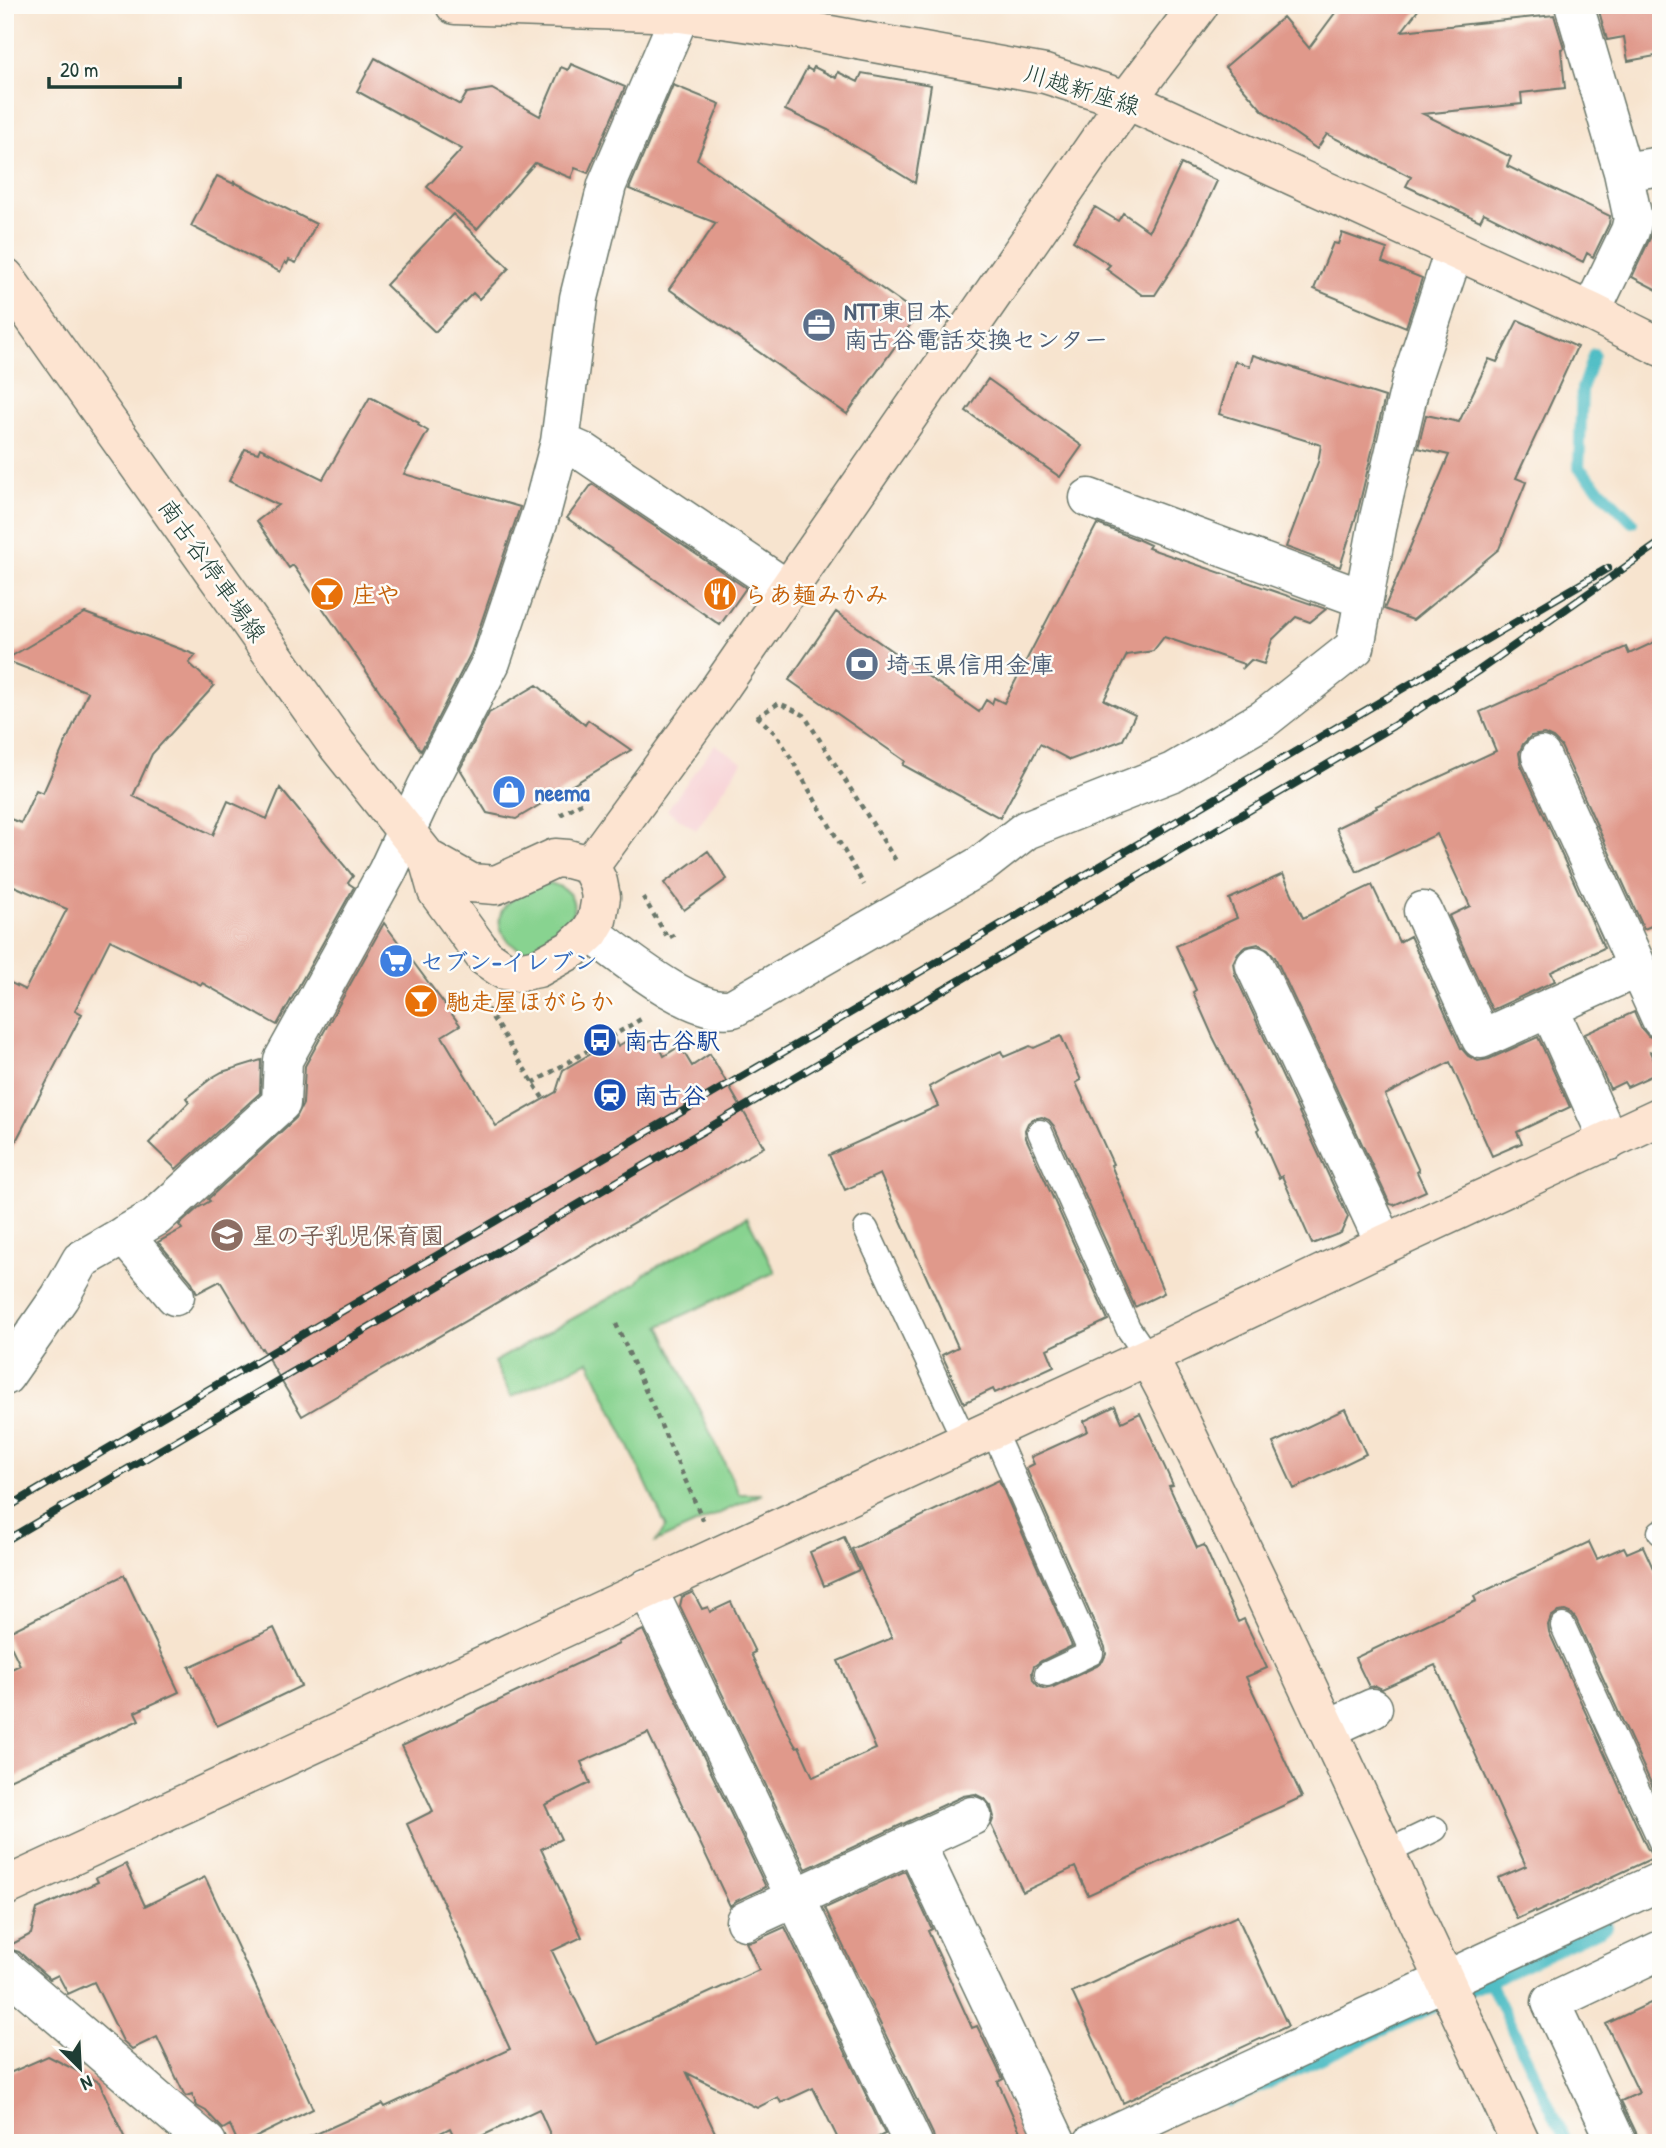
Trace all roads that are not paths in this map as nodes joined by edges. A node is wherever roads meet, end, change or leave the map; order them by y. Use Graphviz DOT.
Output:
graph roads {
  1 [pos="455,5"];
  2 [pos="1199,5"];
  3 [pos="1574,5"];
  4 [pos="682,9"];
  5 [pos="1128,100"];
  6 [pos="1661,166"];
  7 [pos="1623,172"];
  8 [pos="1454,251"];
  9 [pos="5,277"];
  10 [pos="1591,312"];
  11 [pos="1661,347"];
  12 [pos="560,442"];
  13 [pos="1089,498"];
  14 [pos="788,590"];
  15 [pos="1363,599"];
  16 [pos="1541,755"];
  17 [pos="418,845"];
  18 [pos="590,866"];
  19 [pos="496,885"];
  20 [pos="1423,911"];
  21 [pos="590,932"];
  22 [pos="1255,966"];
  23 [pos="1637,968"];
  24 [pos="505,970"];
  25 [pos="1549,1008"];
  26 [pos="1661,1019"];
  27 [pos="1661,1116"];
  28 [pos="1040,1132"];
  29 [pos="1609,1141"];
  30 [pos="866,1229"];
  31 [pos="124,1236"];
  32 [pos="1385,1244"];
  33 [pos="175,1296"];
  34 [pos="11,1357"];
  35 [pos="1147,1357"];
  36 [pos="978,1435"];
  37 [pos="647,1588"];
  38 [pos="1563,1626"];
  39 [pos="1047,1674"];
  40 [pos="1373,1708"];
  41 [pos="1327,1729"];
  42 [pos="972,1816"];
  43 [pos="1435,1829"];
  44 [pos="915,1842"];
  45 [pos="1661,1842"];
  46 [pos="1385,1853"];
  47 [pos="1661,1881"];
  48 [pos="5,1887"];
  49 [pos="794,1898"];
  50 [pos="745,1922"];
  51 [pos="1661,1950"];
  52 [pos="5,1969"];
  53 [pos="1446,1982"];
  54 [pos="207,2143"];
  55 [pos="913,2143"];
  56 [pos="1057,2143"];
  57 [pos="1093,2143"];
  58 [pos="1521,2143"];
  59 [pos="1617,2143"];
  1 -- 4 [label="street, 川越新座線"];
  2 -- 5 [label="street"];
  3 -- 7 [label="street"];
  4 -- 5 [label="street, 川越新座線"];
  4 -- 12 [label="street"];
  5 -- 8 [label="street, 川越新座線"];
  5 -- 14 [label="street"];
  6 -- 7 [label="street"];
  7 -- 10 [label="street"];
  8 -- 10 [label="street, 川越新座線"];
  8 -- 15 [label="street"];
  9 -- 17 [label="street, 南古谷停車場線"];
  10 -- 11 [label="street, 川越新座線"];
  12 -- 14 [label="street"];
  12 -- 17 [label="street"];
  13 -- 15 [label="street"];
  14 -- 18 [label="street"];
  15 -- 21 [label="street"];
  16 -- 23 [label="street"];
  17 -- 19 [label="street"];
  17 -- 24 [label="street"];
  17 -- 31 [label="street"];
  18 -- 19 [label="street"];
  18 -- 21 [label="street"];
  19 -- 24 [label="street"];
  20 -- 25 [label="street"];
  21 -- 24 [label="street"];
  22 -- 32 [label="street"];
  23 -- 25 [label="street"];
  23 -- 26 [label="street"];
  25 -- 29 [label="street"];
  27 -- 29 [label="street"];
  28 -- 35 [label="lane"];
  29 -- 32 [label="street"];
  30 -- 36 [label="lane"];
  31 -- 33 [label="street"];
  31 -- 34 [label="street"];
  32 -- 35 [label="street"];
  35 -- 36 [label="street"];
  35 -- 41 [label="street"];
  36 -- 37 [label="street"];
  36 -- 39 [label="lane"];
  37 -- 48 [label="street"];
  37 -- 49 [label="street"];
  38 -- 45 [label="lane"];
  40 -- 41 [label="street"];
  41 -- 46 [label="street"];
  42 -- 44 [label="street"];
  43 -- 46 [label="lane"];
  44 -- 49 [label="street"];
  44 -- 56 [label="street"];
  46 -- 53 [label="street"];
  47 -- 53 [label="street"];
  49 -- 50 [label="street"];
  49 -- 55 [label="street"];
  51 -- 59 [label="street"];
  52 -- 54 [label="street"];
  53 -- 57 [label="street"];
  53 -- 58 [label="street"];
}
